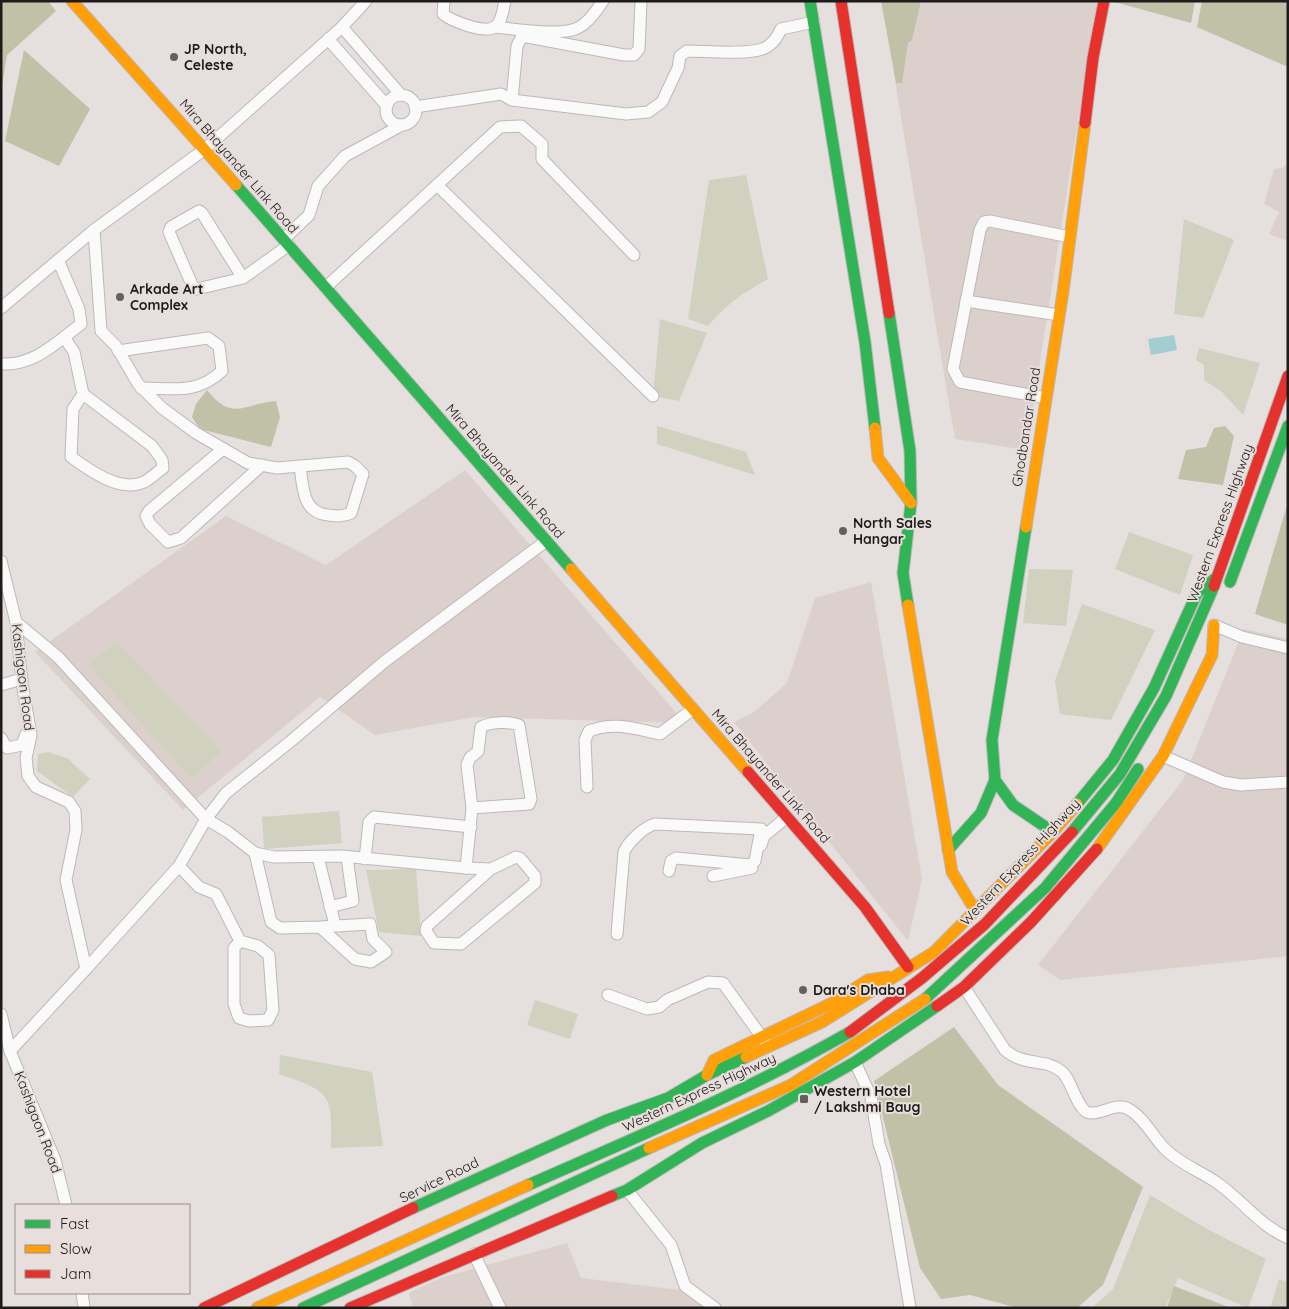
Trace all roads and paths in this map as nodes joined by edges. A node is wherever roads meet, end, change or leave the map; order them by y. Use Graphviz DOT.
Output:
graph roads {
  1 [pos="72,1"];
  2 [pos="366,1"];
  3 [pos="444,1"];
  4 [pos="505,1"];
  5 [pos="604,1"];
  6 [pos="641,1"];
  7 [pos="810,1"];
  8 [pos="841,1"];
  9 [pos="1104,1"];
  10 [pos="814,22"];
  11 [pos="342,27"];
  12 [pos="494,27"];
  13 [pos="328,39"];
  14 [pos="401,95"];
  15 [pos="512,100"];
  16 [pos="387,106"];
  17 [pos="415,107"];
  18 [pos="402,124"];
  19 [pos="205,149"];
  20 [pos="437,185"];
  21 [pos="94,230"];
  22 [pos="1070,237"];
  23 [pos="286,242"];
  24 [pos="634,255"];
  25 [pos="58,260"];
  26 [pos="243,278"];
  27 [pos="326,287"];
  28 [pos="966,300"];
  29 [pos="1,308"];
  30 [pos="1059,315"];
  31 [pos="64,336"];
  32 [pos="118,351"];
  33 [pos="1,364"];
  34 [pos="1288,376"];
  35 [pos="141,388"];
  36 [pos="83,394"];
  37 [pos="653,396"];
  38 [pos="1046,398"];
  39 [pos="1288,426"];
  40 [pos="223,449"];
  41 [pos="262,465"];
  42 [pos="300,466"];
  43 [pos="910,503"];
  44 [pos="1232,536"];
  45 [pos="546,541"];
  46 [pos="1245,542"];
  47 [pos="1,561"];
  48 [pos="1217,577"];
  49 [pos="1225,597"];
  50 [pos="1216,620"];
  51 [pos="16,622"];
  52 [pos="1288,648"];
  53 [pos="18,680"];
  54 [pos="1,685"];
  55 [pos="24,706"];
  56 [pos="693,709"];
  57 [pos="1168,717"];
  58 [pos="1,738"];
  59 [pos="1163,756"];
  60 [pos="1144,760"];
  61 [pos="995,780"];
  62 [pos="1288,782"];
  63 [pos="587,787"];
  64 [pos="472,808"];
  65 [pos="785,815"];
  66 [pos="206,819"];
  67 [pos="471,827"];
  68 [pos="761,829"];
  69 [pos="1053,832"];
  70 [pos="948,850"];
  71 [pos="255,854"];
  72 [pos="318,856"];
  73 [pos="347,857"];
  74 [pos="365,858"];
  75 [pos="179,866"];
  76 [pos="466,868"];
  77 [pos="490,869"];
  78 [pos="669,871"];
  79 [pos="712,876"];
  80 [pos="330,907"];
  81 [pos="975,910"];
  82 [pos="334,925"];
  83 [pos="320,926"];
  84 [pos="617,934"];
  85 [pos="240,941"];
  86 [pos="908,967"];
  87 [pos="86,969"];
  88 [pos="964,988"];
  89 [pos="608,995"];
  90 [pos="1,1014"];
  91 [pos="766,1042"];
  92 [pos="10,1051"];
  93 [pos="855,1062"];
  94 [pos="668,1098"];
  95 [pos="673,1121"];
  96 [pos="693,1128"];
  97 [pos="702,1143"];
  98 [pos="627,1190"];
  99 [pos="66,1204"];
  100 [pos="1288,1238"];
  101 [pos="474,1254"];
  102 [pos="82,1294"];
  103 [pos="84,1308"];
  104 [pos="204,1308"];
  105 [pos="257,1308"];
  106 [pos="302,1308"];
  107 [pos="350,1308"];
  108 [pos="500,1308"];
  109 [pos="715,1308"];
  110 [pos="910,1308"];
  1 -- 19 [label="main road, Mira Bhayander Link Road"];
  2 -- 11 [label="street"];
  3 -- 12 [label="street"];
  4 -- 12 [label="street"];
  5 -- 12 [label="street"];
  6 -- 15 [label="street"];
  7 -- 10 [label="main road"];
  8 -- 43 [label="main road"];
  9 -- 22 [label="main road, Ghodbandar Road"];
  10 -- 15 [label="street"];
  10 -- 43 [label="main road"];
  11 -- 13 [label="street"];
  11 -- 14 [label="street"];
  13 -- 16 [label="street"];
  13 -- 19 [label="street"];
  14 -- 16 [label="street"];
  14 -- 17 [label="street"];
  15 -- 17 [label="street"];
  16 -- 18 [label="street"];
  17 -- 18 [label="street"];
  18 -- 23 [label="street"];
  19 -- 21 [label="street"];
  19 -- 23 [label="main road, Mira Bhayander Link Road"];
  20 -- 24 [label="street"];
  20 -- 27 [label="street"];
  20 -- 37 [label="street"];
  21 -- 25 [label="street"];
  21 -- 32 [label="street"];
  22 -- 28 [label="street"];
  22 -- 30 [label="main road, Ghodbandar Road"];
  23 -- 26 [label="street"];
  23 -- 27 [label="main road, Mira Bhayander Link Road"];
  25 -- 29 [label="street"];
  25 -- 31 [label="street"];
  26 -- 26 [label="street"];
  27 -- 45 [label="main road, Mira Bhayander Link Road"];
  28 -- 30 [label="street"];
  28 -- 38 [label="street"];
  30 -- 38 [label="main road, Ghodbandar Road"];
  31 -- 33 [label="street"];
  31 -- 36 [label="street"];
  32 -- 35 [label="street"];
  32 -- 35 [label="street"];
  34 -- 44 [label="main road, Western Express Highway"];
  35 -- 40 [label="street"];
  36 -- 36 [label="street"];
  38 -- 61 [label="main road, Ghodbandar Road"];
  39 -- 46 [label="main road"];
  40 -- 41 [label="street"];
  40 -- 41 [label="street"];
  41 -- 42 [label="street"];
  42 -- 42 [label="street"];
  43 -- 70 [label="main road"];
  44 -- 46 [label="main road"];
  44 -- 48 [label="main road, Western Express Highway"];
  45 -- 56 [label="main road, Mira Bhayander Link Road"];
  45 -- 66 [label="street"];
  46 -- 49 [label="main road"];
  47 -- 51 [label="street, Kashigaon Road"];
  48 -- 69 [label="main road, Service Road"];
  48 -- 95 [label="main road, Western Express Highway"];
  50 -- 52 [label="street"];
  50 -- 57 [label="main road"];
  50 -- 59 [label="main road"];
  51 -- 53 [label="street, Kashigaon Road"];
  51 -- 66 [label="street"];
  53 -- 54 [label="street"];
  53 -- 55 [label="street, Kashigaon Road"];
  55 -- 58 [label="street"];
  55 -- 87 [label="street, Kashigaon Road"];
  56 -- 63 [label="street"];
  56 -- 65 [label="main road, Mira Bhayander Link Road"];
  59 -- 62 [label="street"];
  59 -- 88 [label="main road"];
  60 -- 96 [label="main road"];
  61 -- 69 [label="main road"];
  61 -- 70 [label="main road"];
  64 -- 64 [label="street"];
  64 -- 67 [label="street"];
  65 -- 68 [label="street"];
  65 -- 79 [label="street"];
  65 -- 86 [label="main road, Mira Bhayander Link Road"];
  66 -- 71 [label="street"];
  66 -- 75 [label="street"];
  67 -- 74 [label="street"];
  67 -- 76 [label="street"];
  68 -- 78 [label="street"];
  68 -- 84 [label="street"];
  69 -- 81 [label="main road, Service Road"];
  70 -- 81 [label="main road"];
  71 -- 72 [label="street"];
  71 -- 83 [label="street"];
  72 -- 73 [label="street"];
  72 -- 80 [label="street"];
  73 -- 74 [label="street"];
  73 -- 80 [label="street"];
  74 -- 76 [label="street"];
  75 -- 85 [label="street"];
  75 -- 87 [label="street"];
  76 -- 77 [label="street"];
  77 -- 77 [label="street"];
  80 -- 82 [label="street"];
  81 -- 86 [label="main road, Service Road"];
  82 -- 83 [label="street"];
  82 -- 83 [label="street"];
  85 -- 85 [label="street"];
  86 -- 91 [label="main road, Service Road"];
  87 -- 92 [label="street"];
  88 -- 93 [label="main road"];
  88 -- 100 [label="street"];
  89 -- 91 [label="street"];
  90 -- 92 [label="street, Kashigaon Road"];
  91 -- 94 [label="main road, Service Road"];
  92 -- 99 [label="street, Kashigaon Road"];
  93 -- 97 [label="main road"];
  93 -- 110 [label="street"];
  94 -- 95 [label="main road"];
  94 -- 104 [label="main road, Service Road"];
  95 -- 105 [label="main road, Western Express Highway"];
  96 -- 97 [label="main road"];
  96 -- 106 [label="main road"];
  97 -- 98 [label="main road"];
  98 -- 101 [label="main road"];
  98 -- 109 [label="street"];
  101 -- 107 [label="main road"];
  101 -- 108 [label="street"];
  102 -- 103 [label="street"];
}
